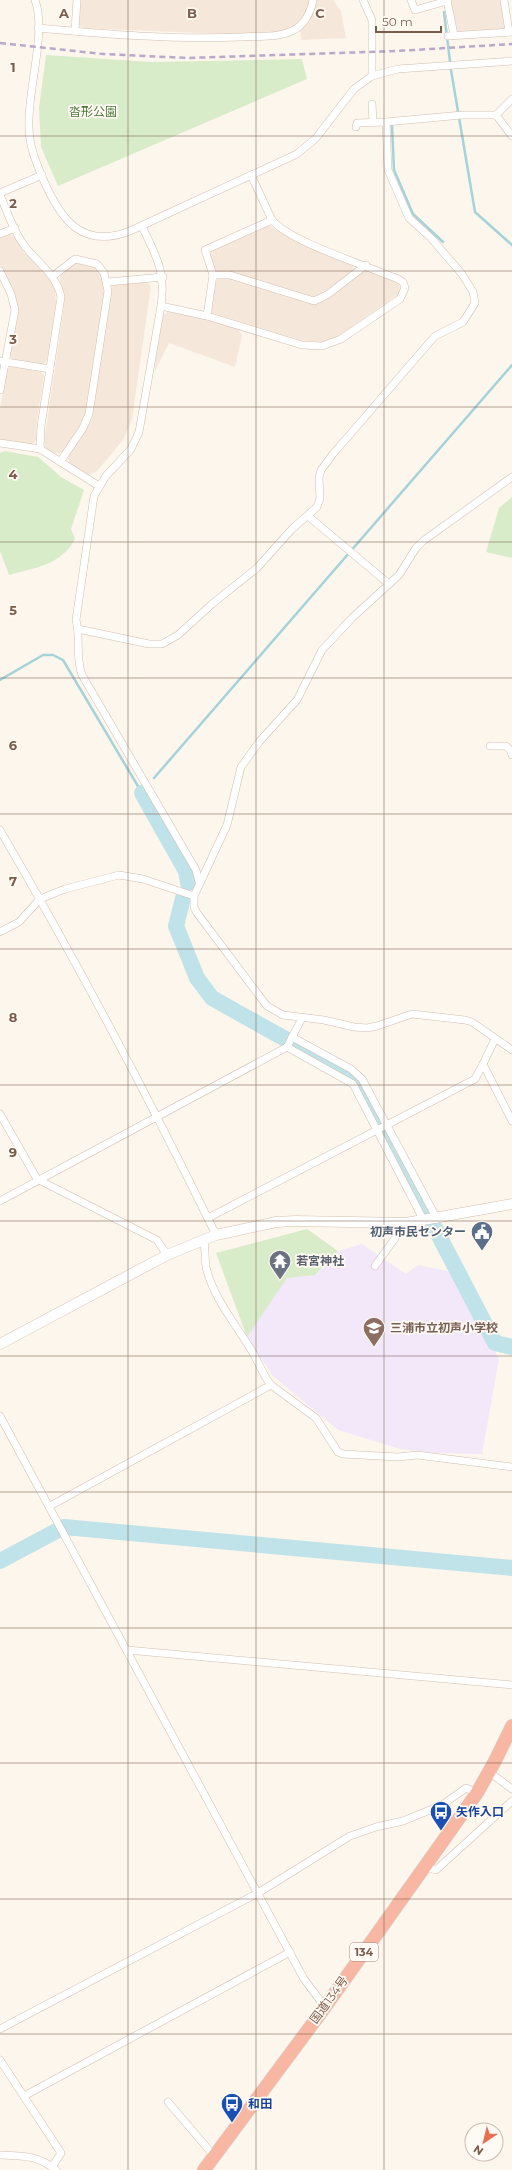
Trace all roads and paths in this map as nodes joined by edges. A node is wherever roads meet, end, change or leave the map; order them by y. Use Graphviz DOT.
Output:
graph roads {
  1 [pos="35,0"];
  2 [pos="77,0"];
  3 [pos="313,0"];
  4 [pos="363,0"];
  5 [pos="411,0"];
  6 [pos="447,0"];
  7 [pos="504,0"];
  8 [pos="38,28"];
  9 [pos="75,31"];
  10 [pos="510,32"];
  11 [pos="512,61"];
  12 [pos="372,76"];
  13 [pos="512,99"];
  14 [pos="372,104"];
  15 [pos="496,115"];
  16 [pos="373,122"];
  17 [pos="386,122"];
  18 [pos="356,127"];
  19 [pos="512,136"];
  20 [pos="251,175"];
  21 [pos="42,176"];
  22 [pos="0,194"];
  23 [pos="272,220"];
  24 [pos="142,226"];
  25 [pos="15,228"];
  26 [pos="0,234"];
  27 [pos="366,265"];
  28 [pos="0,271"];
  29 [pos="213,275"];
  30 [pos="53,276"];
  31 [pos="163,277"];
  32 [pos="108,282"];
  33 [pos="161,306"];
  34 [pos="207,316"];
  35 [pos="3,362"];
  36 [pos="50,369"];
  37 [pos="0,390"];
  38 [pos="0,443"];
  39 [pos="40,449"];
  40 [pos="60,462"];
  41 [pos="512,477"];
  42 [pos="99,486"];
  43 [pos="308,516"];
  44 [pos="389,584"];
  45 [pos="78,629"];
  46 [pos="490,746"];
  47 [pos="512,755"];
  48 [pos="0,830"];
  49 [pos="199,882"];
  50 [pos="194,896"];
  51 [pos="40,899"];
  52 [pos="0,932"];
  53 [pos="302,1018"];
  54 [pos="292,1038"];
  55 [pos="495,1039"];
  56 [pos="287,1046"];
  57 [pos="512,1050"];
  58 [pos="483,1064"];
  59 [pos="0,1114"];
  60 [pos="156,1116"];
  61 [pos="512,1121"];
  62 [pos="382,1127"];
  63 [pos="37,1179"];
  64 [pos="0,1201"];
  65 [pos="512,1204"];
  66 [pos="208,1218"];
  67 [pos="430,1220"];
  68 [pos="406,1223"];
  69 [pos="216,1235"];
  70 [pos="204,1239"];
  71 [pos="167,1255"];
  72 [pos="375,1266"];
  73 [pos="0,1344"];
  74 [pos="271,1385"];
  75 [pos="0,1416"];
  76 [pos="512,1467"];
  77 [pos="50,1506"];
  78 [pos="127,1650"];
  79 [pos="512,1685"];
  80 [pos="512,1726"];
  81 [pos="489,1772"];
  82 [pos="512,1789"];
  83 [pos="477,1792"];
  84 [pos="512,1801"];
  85 [pos="425,1867"];
  86 [pos="258,1893"];
  87 [pos="290,1952"];
  88 [pos="325,2007"];
  89 [pos="0,2029"];
  90 [pos="0,2060"];
  91 [pos="24,2096"];
  92 [pos="168,2102"];
  93 [pos="0,2155"];
  94 [pos="215,2157"];
  95 [pos="54,2168"];
  96 [pos="204,2170"];
  1 -- 8 [label="street"];
  2 -- 9 [label="street"];
  3 -- 9 [label="street"];
  4 -- 12 [label="street"];
  5 -- 6 [label="street"];
  6 -- 10 [label="street"];
  7 -- 10 [label="street"];
  8 -- 9 [label="street"];
  8 -- 21 [label="street"];
  11 -- 12 [label="street"];
  12 -- 20 [label="street"];
  13 -- 15 [label="street"];
  14 -- 16 [label="street"];
  15 -- 17 [label="street"];
  15 -- 19 [label="street"];
  16 -- 17 [label="street"];
  16 -- 18 [label="street"];
  17 -- 43 [label="street"];
  20 -- 23 [label="street"];
  20 -- 24 [label="street"];
  21 -- 22 [label="street"];
  21 -- 24 [label="street"];
  22 -- 25 [label="street"];
  23 -- 27 [label="street"];
  23 -- 29 [label="street"];
  24 -- 31 [label="street"];
  25 -- 26 [label="street"];
  25 -- 30 [label="street"];
  27 -- 29 [label="street"];
  27 -- 34 [label="street"];
  28 -- 35 [label="street"];
  29 -- 34 [label="street"];
  30 -- 32 [label="street"];
  30 -- 36 [label="street"];
  31 -- 32 [label="street"];
  31 -- 33 [label="street"];
  32 -- 40 [label="street"];
  33 -- 34 [label="street"];
  33 -- 42 [label="street"];
  35 -- 36 [label="street"];
  35 -- 37 [label="street"];
  36 -- 39 [label="street"];
  38 -- 39 [label="street"];
  39 -- 40 [label="street"];
  40 -- 42 [label="street"];
  41 -- 44 [label="street"];
  42 -- 45 [label="street"];
  43 -- 44 [label="street"];
  43 -- 45 [label="street"];
  44 -- 49 [label="street"];
  45 -- 49 [label="street"];
  46 -- 47 [label="street"];
  48 -- 51 [label="street"];
  49 -- 50 [label="street"];
  50 -- 51 [label="street"];
  50 -- 53 [label="street"];
  51 -- 52 [label="street"];
  51 -- 60 [label="street"];
  53 -- 54 [label="street"];
  53 -- 55 [label="street"];
  54 -- 56 [label="street"];
  54 -- 62 [label="street"];
  55 -- 57 [label="street"];
  55 -- 58 [label="street"];
  56 -- 60 [label="street"];
  56 -- 62 [label="street"];
  58 -- 61 [label="street"];
  58 -- 62 [label="street"];
  59 -- 63 [label="street"];
  60 -- 63 [label="street"];
  60 -- 66 [label="street"];
  62 -- 66 [label="street"];
  62 -- 67 [label="street"];
  62 -- 67 [label="street"];
  63 -- 64 [label="street"];
  63 -- 71 [label="street"];
  65 -- 67 [label="street"];
  66 -- 69 [label="street"];
  67 -- 68 [label="street"];
  68 -- 69 [label="street"];
  68 -- 72 [label="street"];
  69 -- 70 [label="street"];
  70 -- 71 [label="street"];
  70 -- 74 [label="street"];
  71 -- 73 [label="street"];
  74 -- 76 [label="street"];
  74 -- 77 [label="street"];
  75 -- 77 [label="street"];
  77 -- 78 [label="street"];
  78 -- 79 [label="street"];
  78 -- 86 [label="street"];
  80 -- 81 [label="highway, 国道134号 / 134"];
  81 -- 82 [label="street"];
  81 -- 83 [label="highway, 国道134号 / 134"];
  83 -- 85 [label="highway, 国道134号 / 134"];
  83 -- 86 [label="street"];
  84 -- 85 [label="street"];
  85 -- 88 [label="highway, 国道134号 / 134"];
  86 -- 87 [label="street"];
  86 -- 89 [label="street"];
  87 -- 88 [label="street"];
  87 -- 91 [label="street"];
  88 -- 94 [label="highway, 国道134号 / 134"];
  90 -- 91 [label="street"];
  91 -- 95 [label="street"];
  92 -- 94 [label="street"];
  93 -- 95 [label="street"];
  94 -- 96 [label="highway, 国道134号 / 134"];
}
